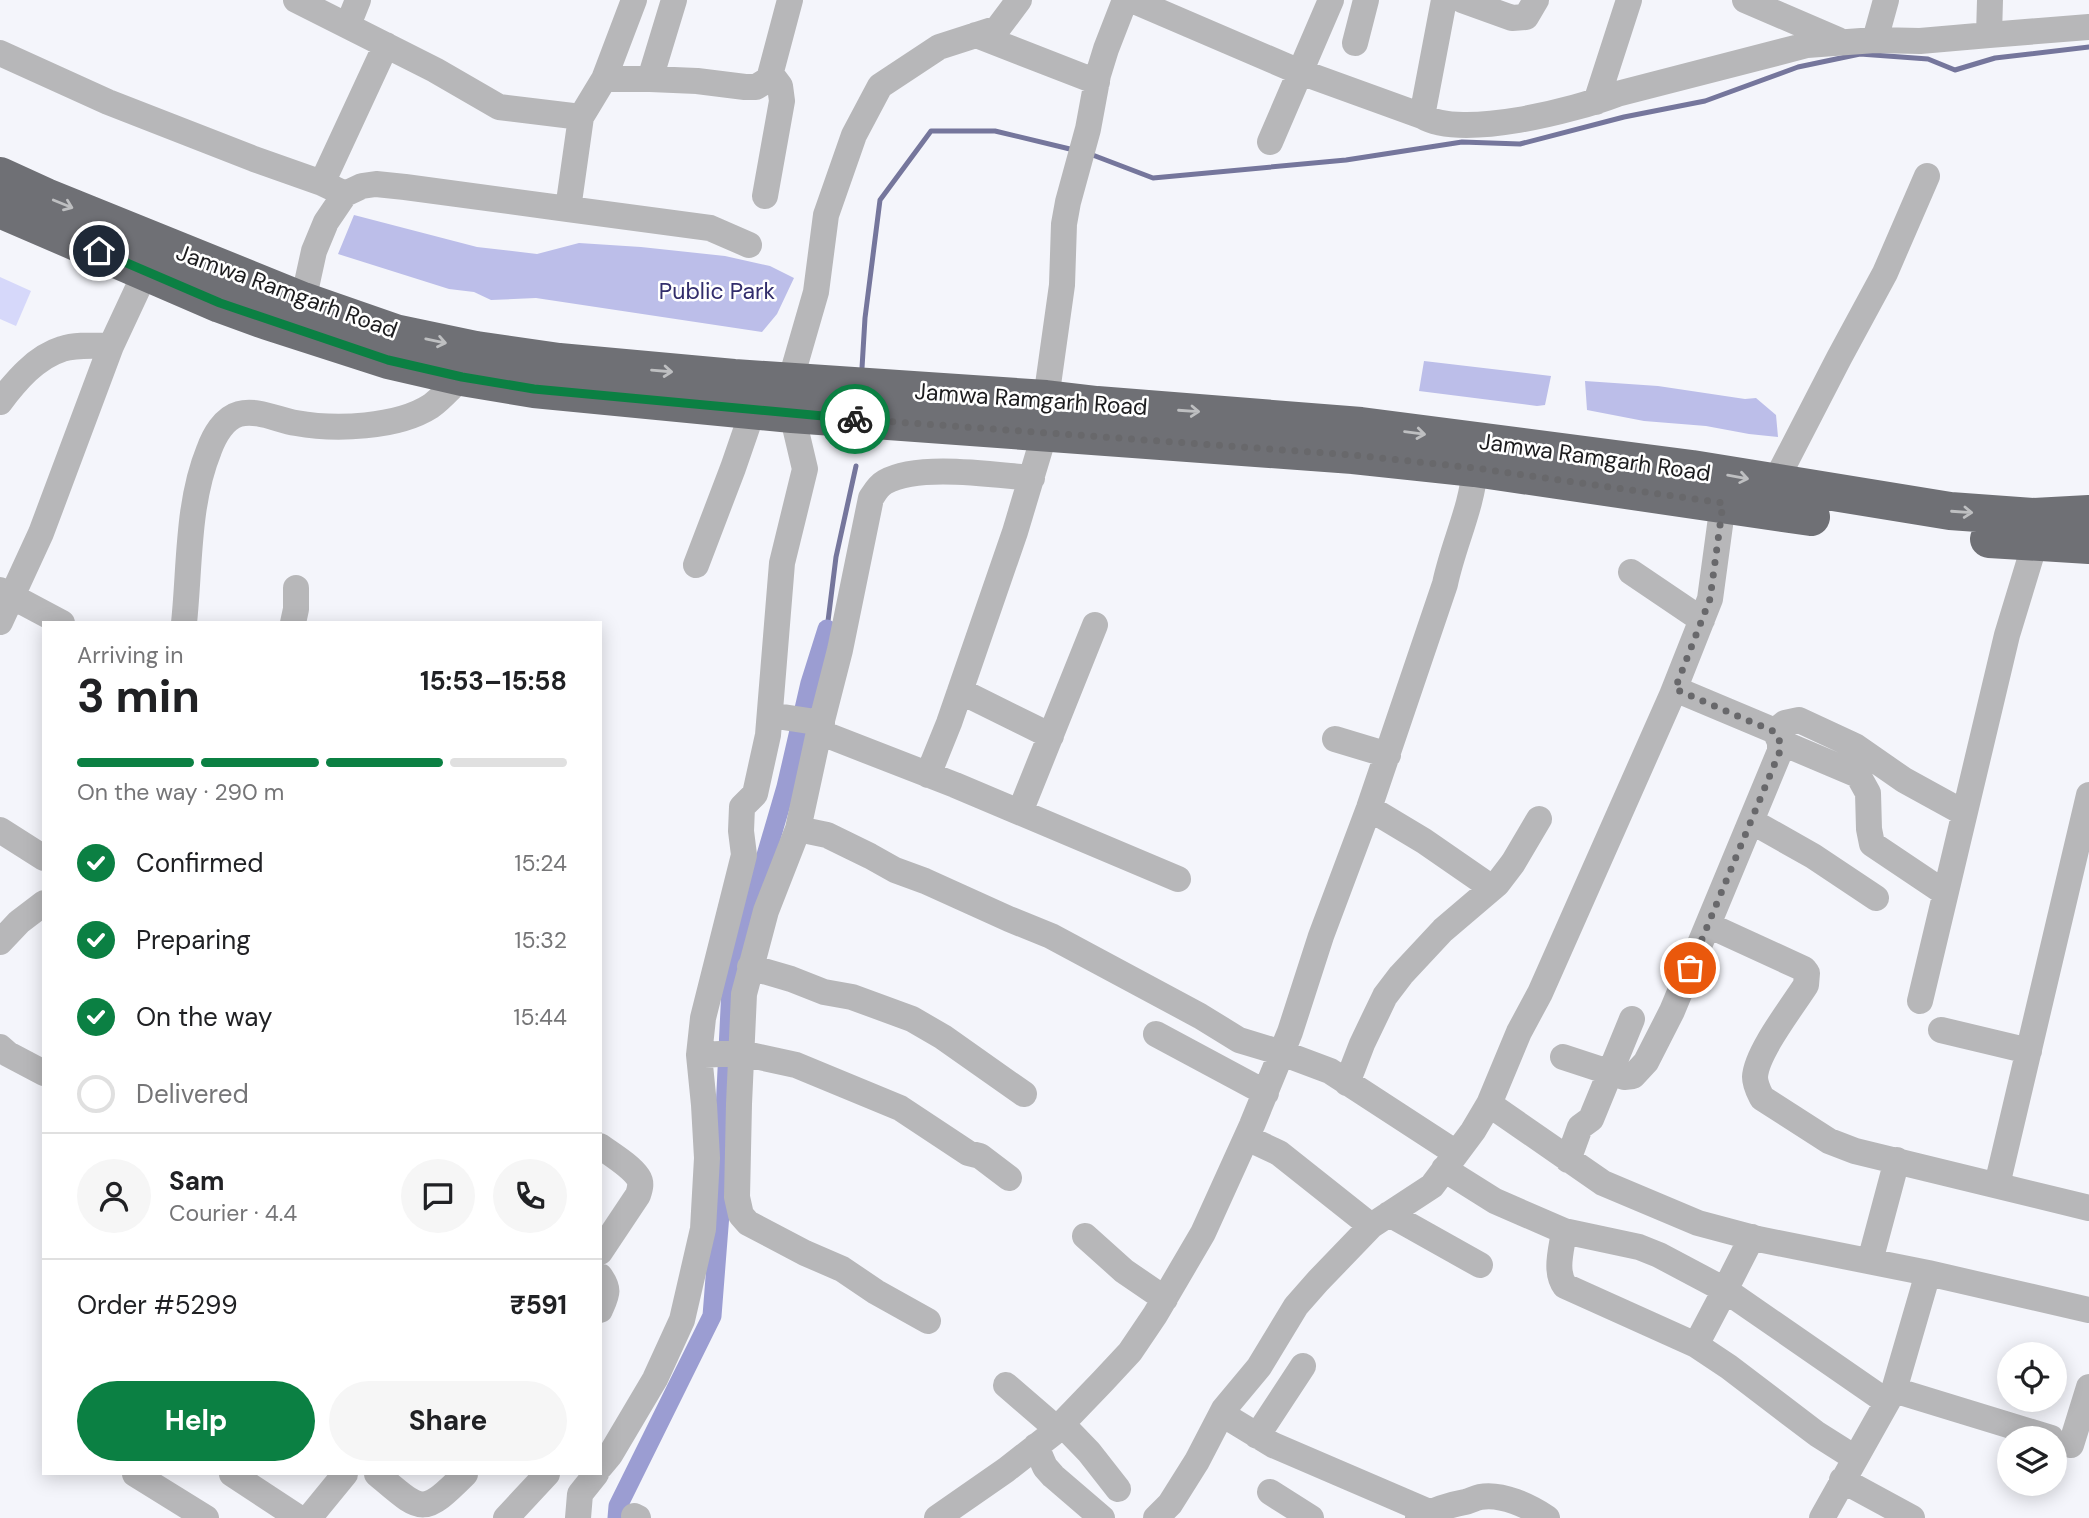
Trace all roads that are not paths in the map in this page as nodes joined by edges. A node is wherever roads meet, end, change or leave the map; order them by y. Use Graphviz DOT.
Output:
graph roads {
  1 [pos="296,0"];
  2 [pos="358,0"];
  3 [pos="674,0"];
  4 [pos="790,0"];
  5 [pos="1019,0"];
  6 [pos="1125,0"];
  7 [pos="1132,0"];
  8 [pos="1331,0"];
  9 [pos="1366,0"];
  10 [pos="1444,0"];
  11 [pos="1462,0"];
  12 [pos="1536,0"];
  13 [pos="1629,0"];
  14 [pos="1745,0"];
  15 [pos="1886,0"];
  16 [pos="1990,0"];
  17 [pos="626,3"];
  18 [pos="348,25"];
  19 [pos="2089,27"];
  20 [pos="976,35"];
  21 [pos="1989,35"];
  22 [pos="1875,40"];
  23 [pos="1843,42"];
  24 [pos="1355,43"];
  25 [pos="386,45"];
  26 [pos="0,53"];
  27 [pos="1301,72"];
  28 [pos="771,74"];
  29 [pos="604,79"];
  30 [pos="650,79"];
  31 [pos="1097,82"];
  32 [pos="1596,102"];
  33 [pos="1422,116"];
  34 [pos="581,117"];
  35 [pos="1270,142"];
  36 [pos="1927,176"];
  37 [pos="322,183"];
  38 [pos="2,190"];
  39 [pos="345,194"];
  40 [pos="765,196"];
  41 [pos="568,209"];
  42 [pos="749,244"];
  43 [pos="146,271"];
  44 [pos="311,315"];
  45 [pos="111,346"];
  46 [pos="462,377"];
  47 [pos="791,398"];
  48 [pos="0,402"];
  49 [pos="753,410"];
  50 [pos="1046,415"];
  51 [pos="1475,468"];
  52 [pos="1032,478"];
  53 [pos="1774,484"];
  54 [pos="1723,503"];
  55 [pos="2089,514"];
  56 [pos="2035,543"];
  57 [pos="2089,545"];
  58 [pos="696,565"];
  59 [pos="1631,572"];
  60 [pos="296,588"];
  61 [pos="6,593"];
  62 [pos="1702,620"];
  63 [pos="58,621"];
  64 [pos="184,621"];
  65 [pos="293,621"];
  66 [pos="0,622"];
  67 [pos="1095,625"];
  68 [pos="1675,689"];
  69 [pos="960,691"];
  70 [pos="779,716"];
  71 [pos="818,725"];
  72 [pos="1051,736"];
  73 [pos="1778,737"];
  74 [pos="1335,739"];
  75 [pos="1388,755"];
  76 [pos="928,775"];
  77 [pos="2089,795"];
  78 [pos="1369,808"];
  79 [pos="1020,812"];
  80 [pos="1964,813"];
  81 [pos="1539,819"];
  82 [pos="1751,821"];
  83 [pos="798,829"];
  84 [pos="0,831"];
  85 [pos="42,857"];
  86 [pos="1178,879"];
  87 [pos="1492,888"];
  88 [pos="1945,893"];
  89 [pos="1876,898"];
  90 [pos="42,905"];
  91 [pos="1708,925"];
  92 [pos="0,942"];
  93 [pos="750,967"];
  94 [pos="1920,1001"];
  95 [pos="1632,1019"];
  96 [pos="1941,1030"];
  97 [pos="1156,1034"];
  98 [pos="0,1047"];
  99 [pos="2029,1051"];
  100 [pos="720,1053"];
  101 [pos="1282,1053"];
  102 [pos="1563,1057"];
  103 [pos="42,1072"];
  104 [pos="1611,1073"];
  105 [pos="1347,1083"];
  106 [pos="1266,1093"];
  107 [pos="1024,1094"];
  108 [pos="1489,1104"];
  109 [pos="1247,1138"];
  110 [pos="602,1147"];
  111 [pos="1568,1160"];
  112 [pos="1897,1160"];
  113 [pos="1450,1161"];
  114 [pos="1009,1178"];
  115 [pos="1997,1185"];
  116 [pos="2089,1208"];
  117 [pos="1380,1220"];
  118 [pos="1564,1231"];
  119 [pos="1085,1236"];
  120 [pos="1752,1237"];
  121 [pos="602,1249"];
  122 [pos="1870,1261"];
  123 [pos="1480,1265"];
  124 [pos="1928,1273"];
  125 [pos="602,1279"];
  126 [pos="1725,1290"];
  127 [pos="1165,1299"];
  128 [pos="602,1306"];
  129 [pos="2089,1310"];
  130 [pos="928,1321"];
  131 [pos="1696,1345"];
  132 [pos="1303,1366"];
  133 [pos="1006,1384"];
  134 [pos="2089,1387"];
  135 [pos="1890,1396"];
  136 [pos="1222,1414"];
  137 [pos="1059,1426"];
  138 [pos="2000,1426"];
  139 [pos="1257,1436"];
  140 [pos="2067,1442"];
  141 [pos="1036,1446"];
  142 [pos="602,1462"];
  143 [pos="1849,1469"];
  144 [pos="137,1475"];
  145 [pos="234,1475"];
  146 [pos="344,1475"];
  147 [pos="378,1475"];
  148 [pos="465,1475"];
  149 [pos="546,1475"];
  150 [pos="588,1475"];
  151 [pos="1118,1489"];
  152 [pos="1270,1492"];
  153 [pos="1424,1515"];
  154 [pos="201,1517"];
  155 [pos="299,1518"];
  156 [pos="309,1518"];
  157 [pos="506,1518"];
  158 [pos="578,1518"];
  159 [pos="937,1518"];
  160 [pos="1102,1518"];
  161 [pos="1156,1518"];
  162 [pos="1311,1518"];
  163 [pos="1547,1518"];
  164 [pos="1822,1518"];
  165 [pos="1912,1518"];
  1 -- 18 [label="street"];
  2 -- 18 [label="street"];
  3 -- 30 [label="street"];
  4 -- 28 [label="street"];
  5 -- 20 [label="street"];
  6 -- 31 [label="street"];
  7 -- 27 [label="street"];
  8 -- 27 [label="street"];
  9 -- 24 [label="street"];
  10 -- 33 [label="street"];
  11 -- 12 [label="street"];
  13 -- 32 [label="street"];
  14 -- 23 [label="street"];
  15 -- 22 [label="street"];
  16 -- 21 [label="street"];
  17 -- 29 [label="street"];
  18 -- 25 [label="street"];
  19 -- 21 [label="street"];
  20 -- 31 [label="street"];
  20 -- 47 [label="street"];
  21 -- 22 [label="street"];
  22 -- 23 [label="street"];
  23 -- 32 [label="street"];
  25 -- 34 [label="street"];
  25 -- 37 [label="street"];
  26 -- 37 [label="street"];
  27 -- 33 [label="street"];
  27 -- 35 [label="street"];
  28 -- 30 [label="street"];
  28 -- 40 [label="street"];
  29 -- 30 [label="street"];
  29 -- 34 [label="street"];
  31 -- 50 [label="street"];
  32 -- 33 [label="street"];
  34 -- 41 [label="street"];
  36 -- 53 [label="street"];
  37 -- 39 [label="street"];
  38 -- 43 [label="highway, Jamwa Ramgarh Road"];
  38 -- 44 [label="highway, Jamwa Ramgarh Road, one-way"];
  39 -- 41 [label="street"];
  39 -- 44 [label="street"];
  41 -- 42 [label="street"];
  43 -- 44 [label="highway, Jamwa Ramgarh Road"];
  43 -- 45 [label="street"];
  44 -- 46 [label="highway, Jamwa Ramgarh Road"];
  44 -- 47 [label="highway, Jamwa Ramgarh Road, one-way"];
  45 -- 48 [label="street"];
  45 -- 61 [label="street"];
  46 -- 49 [label="highway, Jamwa Ramgarh Road"];
  46 -- 64 [label="street"];
  47 -- 49 [label="highway, Jamwa Ramgarh Road"];
  47 -- 50 [label="highway, Jamwa Ramgarh Road"];
  47 -- 70 [label="street"];
  49 -- 58 [label="street"];
  50 -- 51 [label="highway, Jamwa Ramgarh Road"];
  50 -- 52 [label="street"];
  50 -- 53 [label="highway, Jamwa Ramgarh Road, one-way"];
  51 -- 54 [label="highway, Jamwa Ramgarh Road"];
  51 -- 75 [label="street"];
  52 -- 69 [label="street"];
  52 -- 71 [label="street"];
  53 -- 55 [label="highway, Jamwa Ramgarh Road, one-way"];
  54 -- 56 [label="highway, Jamwa Ramgarh Road"];
  54 -- 62 [label="street"];
  56 -- 57 [label="highway, Jamwa Ramgarh Road"];
  56 -- 80 [label="street"];
  59 -- 62 [label="street"];
  60 -- 65 [label="street"];
  61 -- 63 [label="street"];
  61 -- 66 [label="street"];
  62 -- 68 [label="street"];
  67 -- 72 [label="street"];
  68 -- 73 [label="street"];
  68 -- 108 [label="street"];
  69 -- 72 [label="street"];
  69 -- 76 [label="street"];
  70 -- 71 [label="street"];
  70 -- 100 [label="street"];
  71 -- 76 [label="street"];
  71 -- 83 [label="street"];
  72 -- 79 [label="street"];
  73 -- 80 [label="street"];
  73 -- 82 [label="street"];
  73 -- 88 [label="street"];
  74 -- 75 [label="street"];
  75 -- 78 [label="street"];
  76 -- 79 [label="street"];
  77 -- 99 [label="street"];
  78 -- 87 [label="street"];
  78 -- 101 [label="street"];
  79 -- 86 [label="street"];
  80 -- 88 [label="street"];
  81 -- 87 [label="street"];
  82 -- 89 [label="street"];
  82 -- 91 [label="street"];
  83 -- 93 [label="street"];
  83 -- 101 [label="street"];
  84 -- 85 [label="street"];
  87 -- 105 [label="street"];
  88 -- 94 [label="street"];
  90 -- 92 [label="street"];
  91 -- 104 [label="street"];
  91 -- 112 [label="street"];
  93 -- 100 [label="street"];
  93 -- 107 [label="street"];
  95 -- 104 [label="street"];
  96 -- 99 [label="street"];
  97 -- 106 [label="street"];
  98 -- 103 [label="street"];
  99 -- 115 [label="street"];
  100 -- 114 [label="street"];
  100 -- 130 [label="street"];
  100 -- 142 [label="street"];
  101 -- 105 [label="street"];
  101 -- 106 [label="street"];
  102 -- 104 [label="street"];
  104 -- 111 [label="street"];
  105 -- 113 [label="street"];
  106 -- 109 [label="street"];
  108 -- 111 [label="street"];
  108 -- 113 [label="street"];
  109 -- 117 [label="street"];
  109 -- 127 [label="street"];
  110 -- 121 [label="street"];
  111 -- 120 [label="street"];
  112 -- 115 [label="street"];
  112 -- 122 [label="street"];
  113 -- 117 [label="street"];
  113 -- 118 [label="street"];
  115 -- 116 [label="street"];
  117 -- 123 [label="street"];
  117 -- 136 [label="street"];
  118 -- 126 [label="street"];
  118 -- 131 [label="street"];
  119 -- 127 [label="street"];
  120 -- 122 [label="street"];
  120 -- 126 [label="street"];
  122 -- 124 [label="street"];
  124 -- 129 [label="street"];
  124 -- 135 [label="street"];
  125 -- 128 [label="street"];
  126 -- 131 [label="street"];
  126 -- 135 [label="street"];
  127 -- 137 [label="street"];
  131 -- 143 [label="street"];
  132 -- 139 [label="street"];
  133 -- 137 [label="street"];
  134 -- 140 [label="street"];
  135 -- 138 [label="street"];
  135 -- 143 [label="street"];
  136 -- 139 [label="street"];
  136 -- 161 [label="street"];
  137 -- 141 [label="street"];
  137 -- 151 [label="street"];
  139 -- 153 [label="street"];
  141 -- 159 [label="street"];
  141 -- 160 [label="street"];
  143 -- 164 [label="street"];
  143 -- 165 [label="street"];
  144 -- 154 [label="street"];
  145 -- 155 [label="street"];
  146 -- 156 [label="street"];
  147 -- 148 [label="street"];
  149 -- 157 [label="street"];
  150 -- 158 [label="street"];
  152 -- 162 [label="street"];
  153 -- 163 [label="street"];
}
